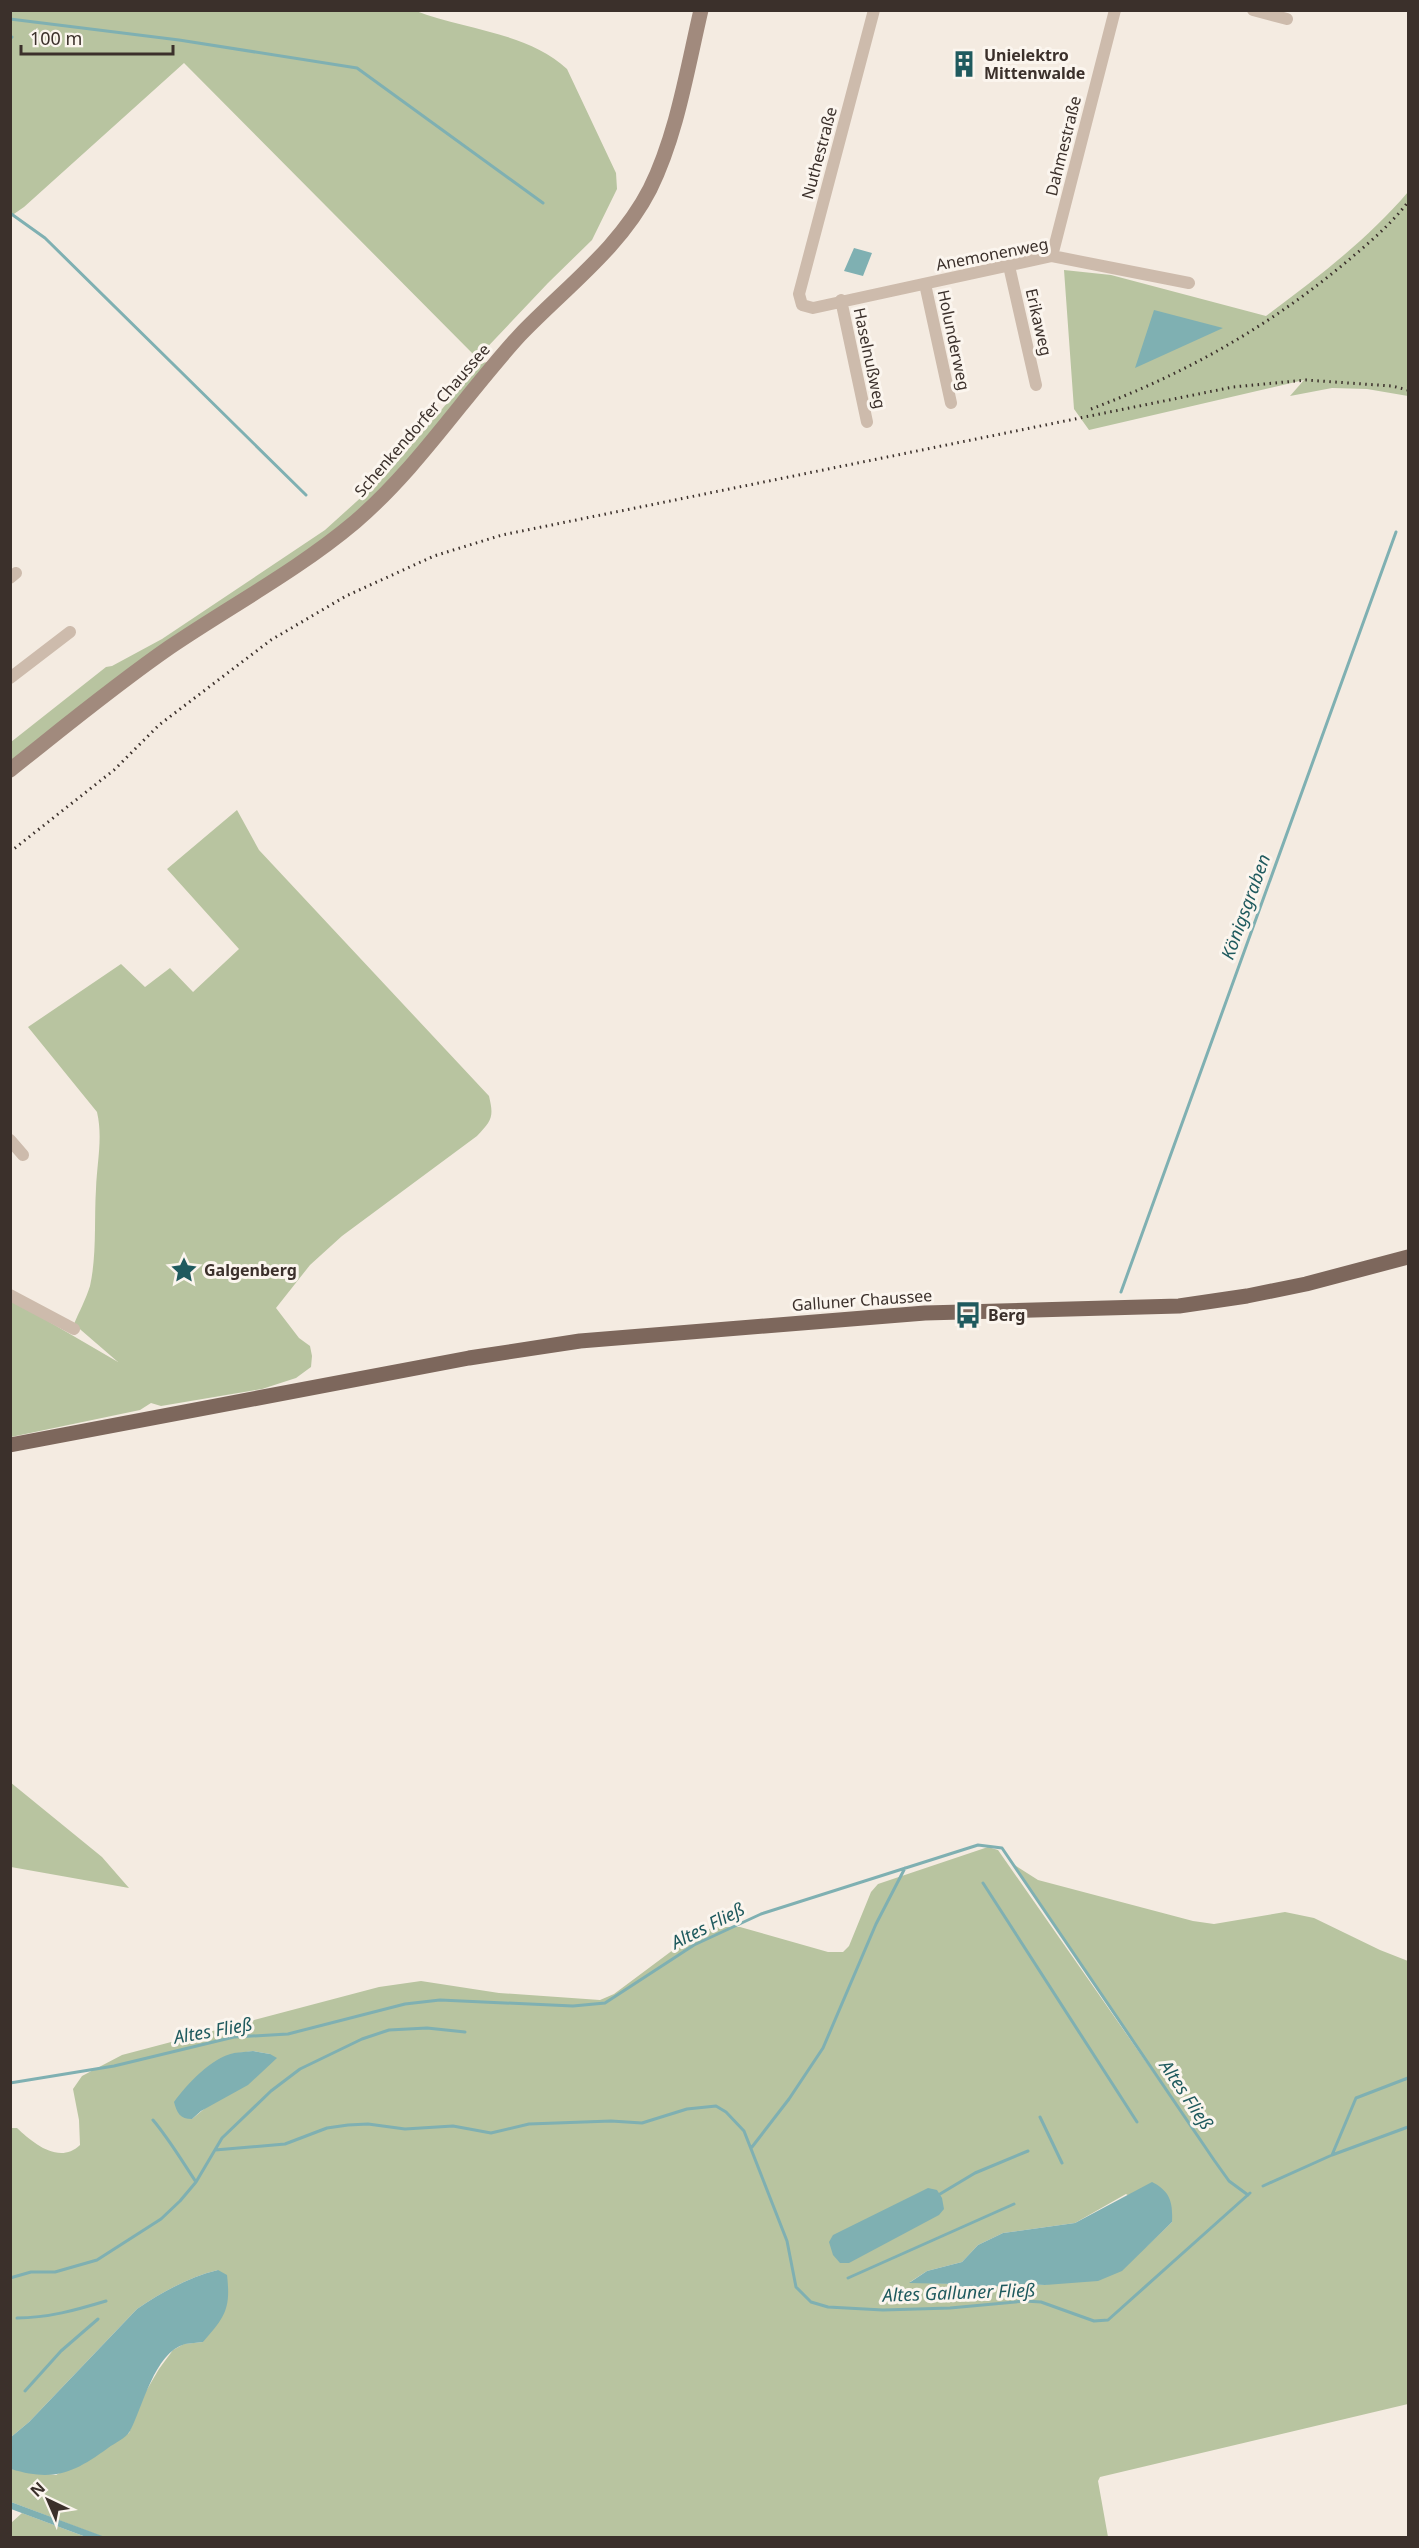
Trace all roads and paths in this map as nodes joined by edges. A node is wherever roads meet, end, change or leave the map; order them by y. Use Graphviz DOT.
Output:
graph roads {
  1 [pos="701,10"];
  2 [pos="874,10"];
  3 [pos="1115,10"];
  4 [pos="1253,10"];
  5 [pos="1287,19"];
  6 [pos="1052,256"];
  7 [pos="1010,267"];
  8 [pos="1189,283"];
  9 [pos="925,284"];
  10 [pos="841,300"];
  11 [pos="802,304"];
  12 [pos="1036,385"];
  13 [pos="951,403"];
  14 [pos="867,422"];
  15 [pos="70,632"];
  16 [pos="10,678"];
  17 [pos="10,770"];
  18 [pos="10,1140"];
  19 [pos="23,1155"];
  20 [pos="1408,1257"];
  21 [pos="10,1295"];
  22 [pos="74,1329"];
  23 [pos="10,1445"];
  1 -- 17 [label="main road, Schenkendorfer Chaussee"];
  2 -- 11 [label="street, Nuthestraße"];
  3 -- 6 [label="street, Dahmestraße"];
  4 -- 5 [label="street"];
  6 -- 7 [label="street, Anemonenweg"];
  6 -- 8 [label="street, Anemonenweg"];
  7 -- 9 [label="street, Anemonenweg"];
  7 -- 12 [label="street, Erikaweg"];
  9 -- 10 [label="street, Anemonenweg"];
  9 -- 13 [label="street, Holunderweg"];
  10 -- 11 [label="street, Anemonenweg"];
  10 -- 14 [label="street, Haselnußweg"];
  15 -- 16 [label="street"];
  18 -- 19 [label="street"];
  20 -- 23 [label="main road, Galluner Chaussee"];
  21 -- 22 [label="street"];
}
